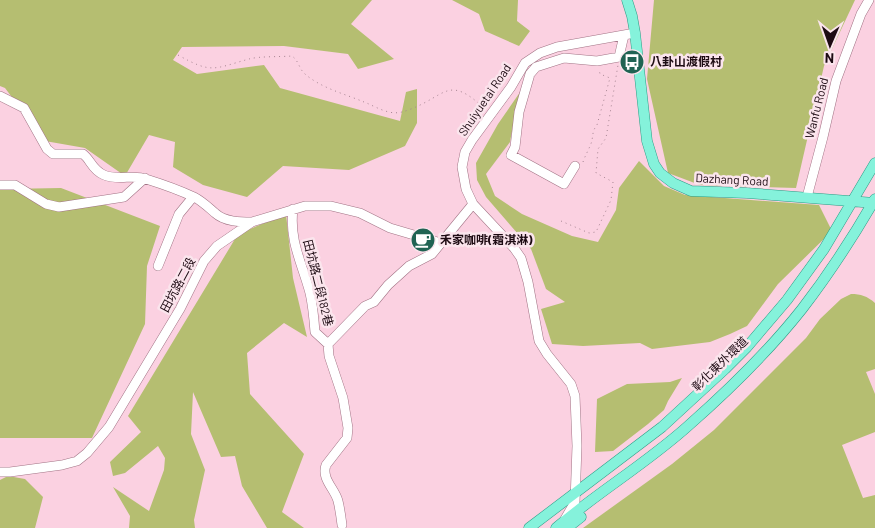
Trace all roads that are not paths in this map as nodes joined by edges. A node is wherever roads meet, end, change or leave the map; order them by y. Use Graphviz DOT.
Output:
graph roads {
  1 [pos="627,0"];
  2 [pos="869,0"];
  3 [pos="635,33"];
  4 [pos="624,35"];
  5 [pos="0,96"];
  6 [pos="574,166"];
  7 [pos="874,171"];
  8 [pos="145,178"];
  9 [pos="0,185"];
  10 [pos="193,196"];
  11 [pos="807,197"];
  12 [pos="857,202"];
  13 [pos="473,204"];
  14 [pos="874,204"];
  15 [pos="293,209"];
  16 [pos="252,222"];
  17 [pos="441,243"];
  18 [pos="158,266"];
  19 [pos="816,282"];
  20 [pos="328,344"];
  21 [pos="734,376"];
  22 [pos="684,423"];
  23 [pos="0,472"];
  24 [pos="617,475"];
  25 [pos="575,498"];
  26 [pos="342,525"];
  27 [pos="561,527"];
  28 [pos="530,528"];
  29 [pos="538,528"];
  1 -- 3 [label="main road, Dazhang Road"];
  2 -- 11 [label="street, Wanfu Road"];
  3 -- 4 [label="street, Shuiyuetai Road"];
  3 -- 11 [label="main road, Dazhang Road"];
  4 -- 6 [label="street"];
  4 -- 13 [label="street, Shuiyuetai Road"];
  5 -- 8 [label="street"];
  7 -- 12 [label="main road, 彰化東外環道"];
  8 -- 9 [label="street"];
  8 -- 10 [label="street"];
  10 -- 16 [label="street"];
  10 -- 18 [label="street"];
  11 -- 12 [label="main road, Dazhang Road"];
  12 -- 14 [label="main road, Dazhang Road"];
  12 -- 19 [label="main road, 彰化東外環道"];
  13 -- 17 [label="street"];
  13 -- 25 [label="street, Shuiyuetai Road"];
  14 -- 19 [label="main road, 彰化東外環道"];
  15 -- 16 [label="street, 田坑路二段"];
  15 -- 17 [label="street, 田坑路二段"];
  15 -- 20 [label="street, 田坑路二段182巷"];
  16 -- 23 [label="street, 田坑路二段"];
  17 -- 20 [label="street"];
  19 -- 21 [label="main road, 彰化東外環道"];
  19 -- 21 [label="main road"];
  20 -- 26 [label="street, 田坑路二段182巷"];
  21 -- 22 [label="main road, 彰化東外環道"];
  21 -- 22 [label="main road"];
  22 -- 24 [label="main road, 彰化東外環道"];
  22 -- 24 [label="main road"];
  24 -- 25 [label="main road, 彰化東外環道"];
  24 -- 27 [label="main road, 彰化東外環道"];
  25 -- 27 [label="street, Shuiyuetai Road"];
  25 -- 28 [label="main road"];
  25 -- 29 [label="main road, 彰化東外環道"];
}
